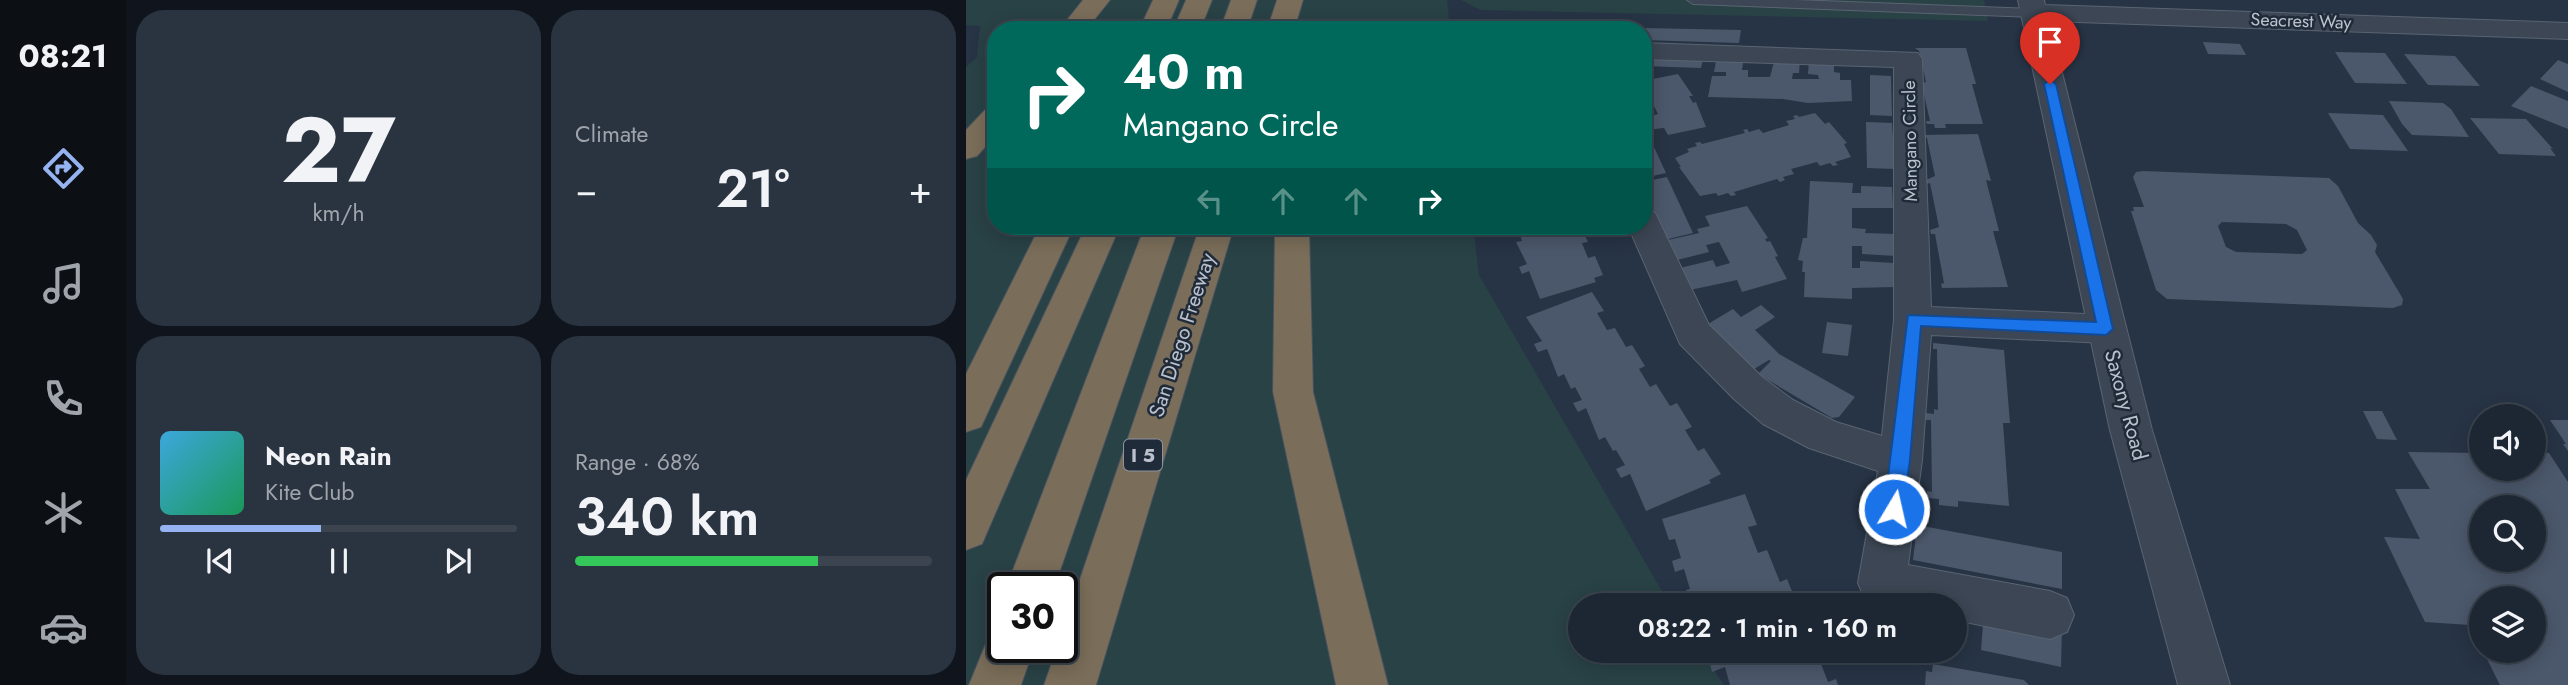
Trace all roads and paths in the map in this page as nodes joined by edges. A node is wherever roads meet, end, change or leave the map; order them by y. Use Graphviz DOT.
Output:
graph roads {
  1 [pos="1097,0"];
  2 [pos="1166,0"];
  3 [pos="1199,0"];
  4 [pos="1244,0"];
  5 [pos="1693,0"];
  6 [pos="1290,1"];
  7 [pos="1797,1"];
  8 [pos="1864,2"];
  9 [pos="2032,6"];
  10 [pos="1080,21"];
  11 [pos="1156,21"];
  12 [pos="1190,21"];
  13 [pos="1236,21"];
  14 [pos="1283,21"];
  15 [pos="1289,21"];
  16 [pos="2568,30"];
  17 [pos="1652,51"];
  18 [pos="987,126"];
  19 [pos="966,149"];
  20 [pos="1053,235"];
  21 [pos="1099,235"];
  22 [pos="1159,235"];
  23 [pos="1214,235"];
  24 [pos="1292,235"];
  25 [pos="1649,235"];
  26 [pos="1913,320"];
  27 [pos="2106,329"];
  28 [pos="966,415"];
  29 [pos="1901,460"];
  30 [pos="966,529"];
  31 [pos="1037,572"];
  32 [pos="2050,615"];
  33 [pos="1003,663"];
  34 [pos="995,685"];
  35 [pos="1070,685"];
  36 [pos="1362,685"];
  37 [pos="2204,685"];
  1 -- 10 [label="highway"];
  2 -- 11 [label="highway"];
  3 -- 12 [label="highway"];
  4 -- 13 [label="highway"];
  5 -- 7 [label="lane"];
  6 -- 14 [label="highway"];
  6 -- 15 [label="highway"];
  7 -- 8 [label="lane"];
  8 -- 9 [label="lane"];
  9 -- 16 [label="street, Seacrest Way"];
  9 -- 27 [label="street, Saxony Road"];
  17 -- 26 [label="street, Mangano Circle"];
  18 -- 19 [label="highway"];
  20 -- 28 [label="highway"];
  21 -- 30 [label="highway"];
  22 -- 31 [label="highway"];
  23 -- 35 [label="highway, San Diego Freeway / I 5"];
  24 -- 36 [label="highway"];
  25 -- 29 [label="street"];
  26 -- 27 [label="street"];
  26 -- 29 [label="street, Mangano Circle"];
  27 -- 37 [label="street, Saxony Road"];
  29 -- 32 [label="street, Mangano Circle"];
  33 -- 34 [label="highway"];
}
